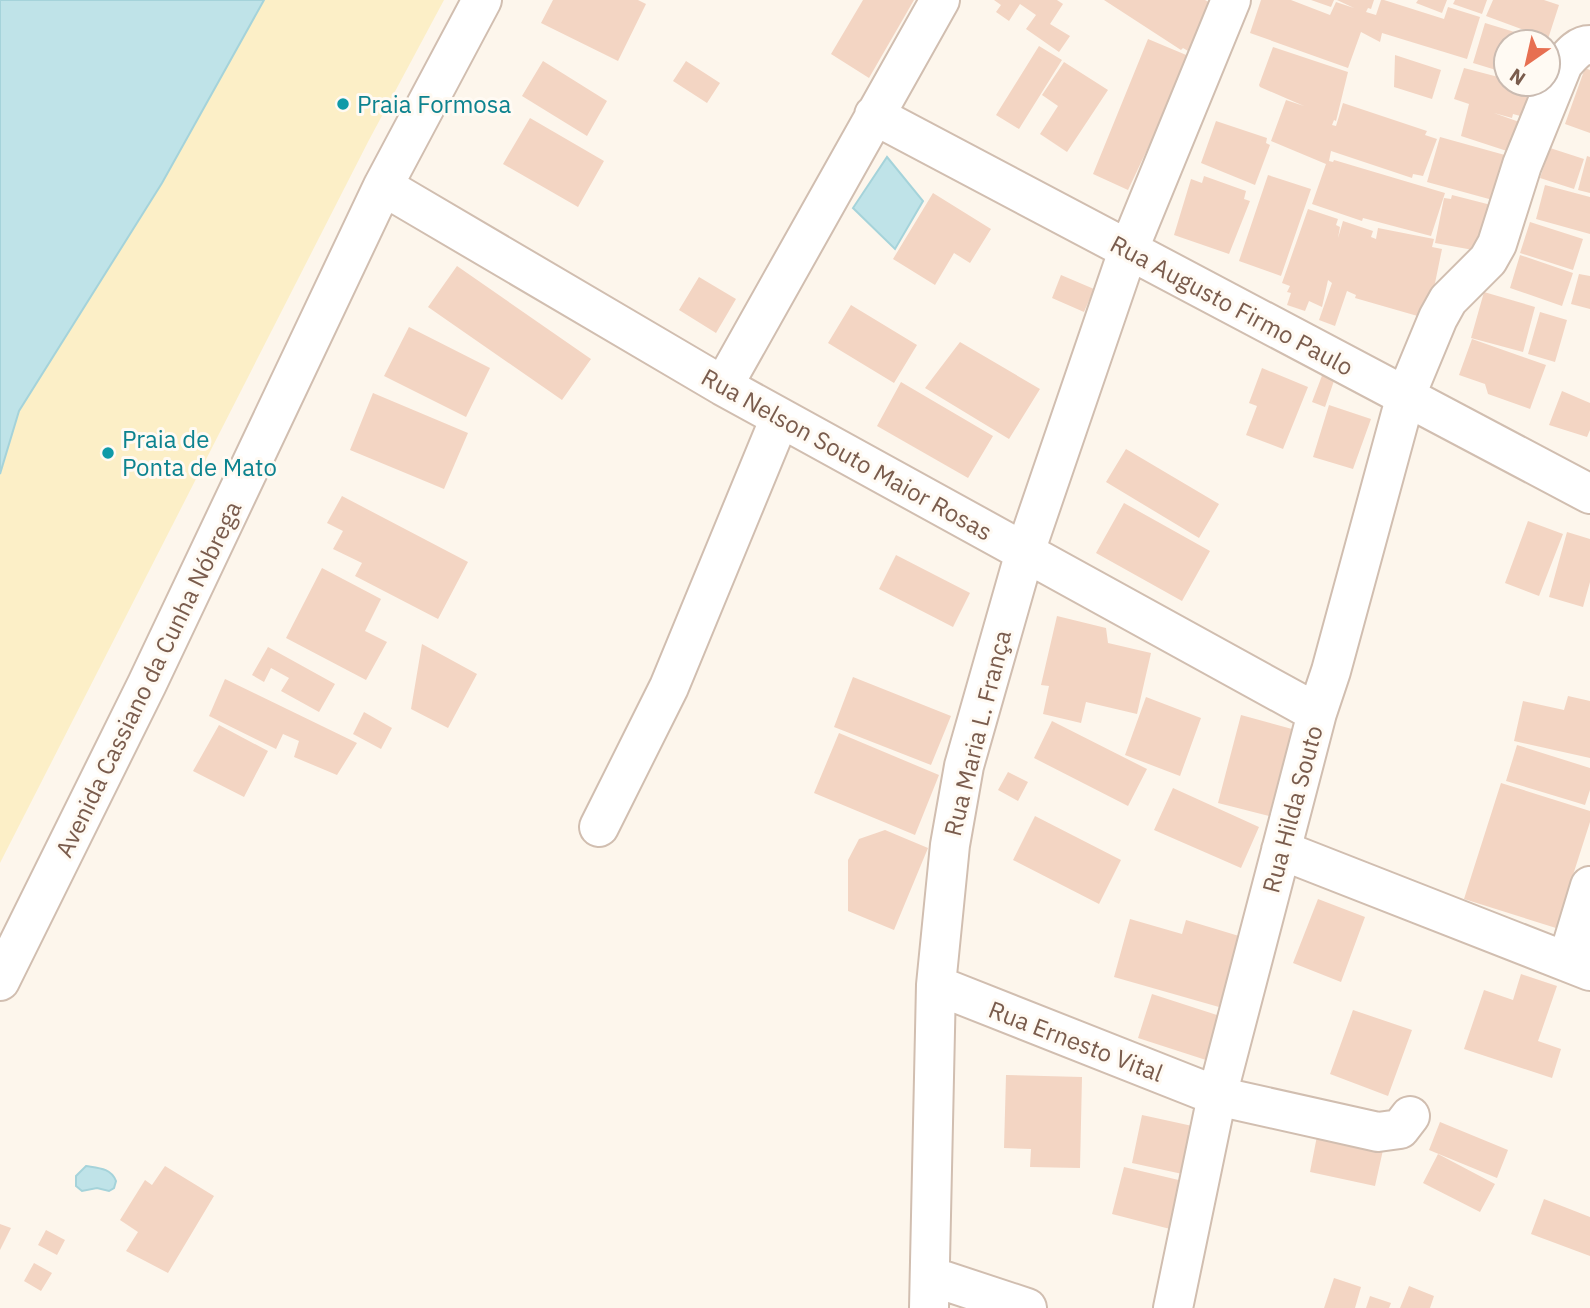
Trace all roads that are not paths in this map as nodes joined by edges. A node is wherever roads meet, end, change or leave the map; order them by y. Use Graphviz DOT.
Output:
graph roads {
  1 [pos="482,0"];
  2 [pos="940,0"];
  3 [pos="1231,0"];
  4 [pos="1590,44"];
  5 [pos="874,115"];
  6 [pos="383,186"];
  7 [pos="1128,251"];
  8 [pos="723,386"];
  9 [pos="1406,395"];
  10 [pos="780,418"];
  11 [pos="1590,494"];
  12 [pos="1025,552"];
  13 [pos="1317,713"];
  14 [pos="599,827"];
  15 [pos="1281,850"];
  16 [pos="1590,886"];
  17 [pos="1578,966"];
  18 [pos="0,981"];
  19 [pos="936,985"];
  20 [pos="1217,1096"];
  21 [pos="1410,1116"];
  22 [pos="930,1292"];
  23 [pos="1027,1308"];
  24 [pos="1173,1308"];
  1 -- 6 [label="street, Avenida Cassiano da Cunha Nóbrega"];
  2 -- 5 [label="street"];
  3 -- 7 [label="street, Rua Maria L. França"];
  4 -- 9 [label="street, Rua Hilda Souto"];
  5 -- 7 [label="street, Rua Augusto Firmo Paulo"];
  5 -- 8 [label="street"];
  6 -- 8 [label="street, Rua Nelson Souto Maior Rosas"];
  6 -- 18 [label="street, Avenida Cassiano da Cunha Nóbrega"];
  7 -- 9 [label="street, Rua Augusto Firmo Paulo"];
  7 -- 12 [label="street, Rua Maria L. França"];
  8 -- 10 [label="street, Rua Nelson Souto Maior Rosas"];
  9 -- 11 [label="street, Rua Augusto Firmo Paulo"];
  9 -- 13 [label="street, Rua Hilda Souto"];
  10 -- 12 [label="street, Rua Nelson Souto Maior Rosas"];
  10 -- 14 [label="street"];
  12 -- 13 [label="street, Rua Nelson Souto Maior Rosas"];
  12 -- 19 [label="street, Rua Maria L. França"];
  13 -- 15 [label="street, Rua Hilda Souto"];
  15 -- 17 [label="street"];
  15 -- 20 [label="street, Rua Hilda Souto"];
  16 -- 17 [label="street"];
  19 -- 20 [label="street, Rua Ernesto Vital"];
  19 -- 22 [label="street, Rua Maria L. França"];
  20 -- 21 [label="street, Rua Ernesto Vital"];
  20 -- 24 [label="street, Rua Hilda Souto"];
  22 -- 23 [label="street"];
}
